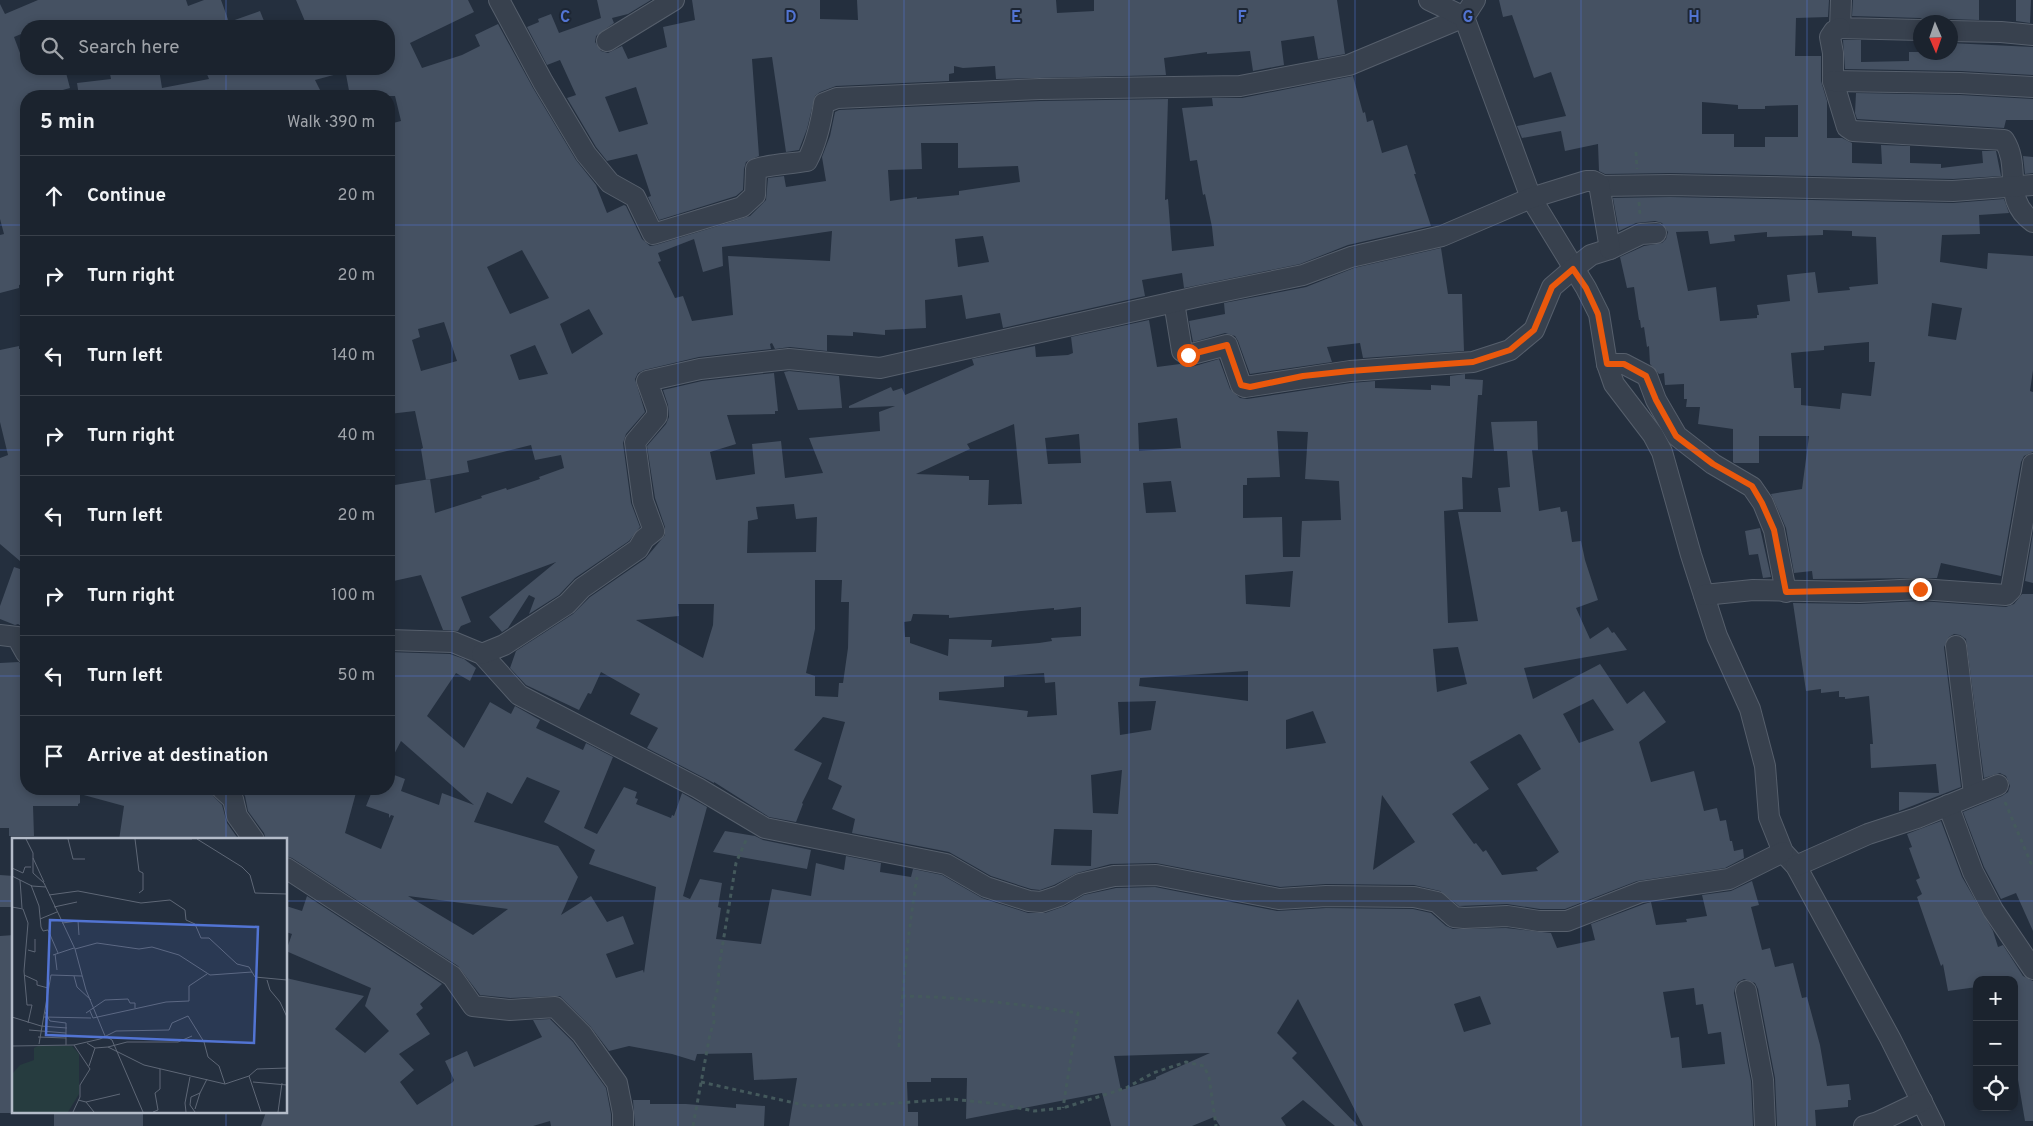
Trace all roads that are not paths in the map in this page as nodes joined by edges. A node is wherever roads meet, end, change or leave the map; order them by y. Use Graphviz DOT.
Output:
graph roads {
  1 [pos="499,0"];
  2 [pos="674,0"];
  3 [pos="1429,0"];
  4 [pos="1475,0"];
  5 [pos="1841,0"];
  6 [pos="1464,17"];
  7 [pos="1840,28"];
  8 [pos="1913,30"];
  9 [pos="1958,31"];
  10 [pos="2033,34"];
  11 [pos="607,42"];
  12 [pos="1832,81"];
  13 [pos="2033,87"];
  14 [pos="2023,185"];
  15 [pos="1599,186"];
  16 [pos="1531,198"];
  17 [pos="2033,222"];
  18 [pos="1656,233"];
  19 [pos="1610,249"];
  20 [pos="1573,269"];
  21 [pos="1174,302"];
  22 [pos="1607,364"];
  23 [pos="2033,465"];
  24 [pos="1786,592"];
  25 [pos="1704,596"];
  26 [pos="0,635"];
  27 [pos="395,640"];
  28 [pos="20,643"];
  29 [pos="1956,646"];
  30 [pos="482,654"];
  31 [pos="1998,785"];
  32 [pos="1974,794"];
  33 [pos="229,795"];
  34 [pos="1948,805"];
  35 [pos="253,838"];
  36 [pos="1790,859"];
  37 [pos="288,869"];
  38 [pos="2033,969"];
  39 [pos="1746,991"];
  40 [pos="1922,1102"];
  41 [pos="623,1126"];
  42 [pos="1765,1126"];
  43 [pos="1864,1126"];
  44 [pos="1934,1126"];
  1 -- 6 [label="street"];
  2 -- 11 [label="street"];
  3 -- 6 [label="street"];
  4 -- 6 [label="street"];
  5 -- 7 [label="street"];
  6 -- 16 [label="street"];
  7 -- 8 [label="street"];
  7 -- 12 [label="street"];
  9 -- 10 [label="street"];
  12 -- 13 [label="street"];
  12 -- 14 [label="street"];
  14 -- 15 [label="street"];
  14 -- 17 [label="street"];
  15 -- 16 [label="street"];
  15 -- 19 [label="street"];
  16 -- 20 [label="street"];
  16 -- 21 [label="street"];
  18 -- 19 [label="street"];
  19 -- 20 [label="street"];
  20 -- 21 [label="street"];
  20 -- 22 [label="street"];
  21 -- 30 [label="street"];
  22 -- 24 [label="street"];
  22 -- 25 [label="street"];
  23 -- 24 [label="street"];
  24 -- 25 [label="street"];
  25 -- 36 [label="street"];
  26 -- 28 [label="street"];
  27 -- 30 [label="street"];
  29 -- 32 [label="street"];
  30 -- 36 [label="street"];
  31 -- 32 [label="street"];
  32 -- 34 [label="street"];
  33 -- 35 [label="street"];
  34 -- 36 [label="street"];
  34 -- 38 [label="street"];
  36 -- 40 [label="street"];
  37 -- 41 [label="street"];
  39 -- 42 [label="street"];
  40 -- 43 [label="street"];
  40 -- 44 [label="street"];
}
